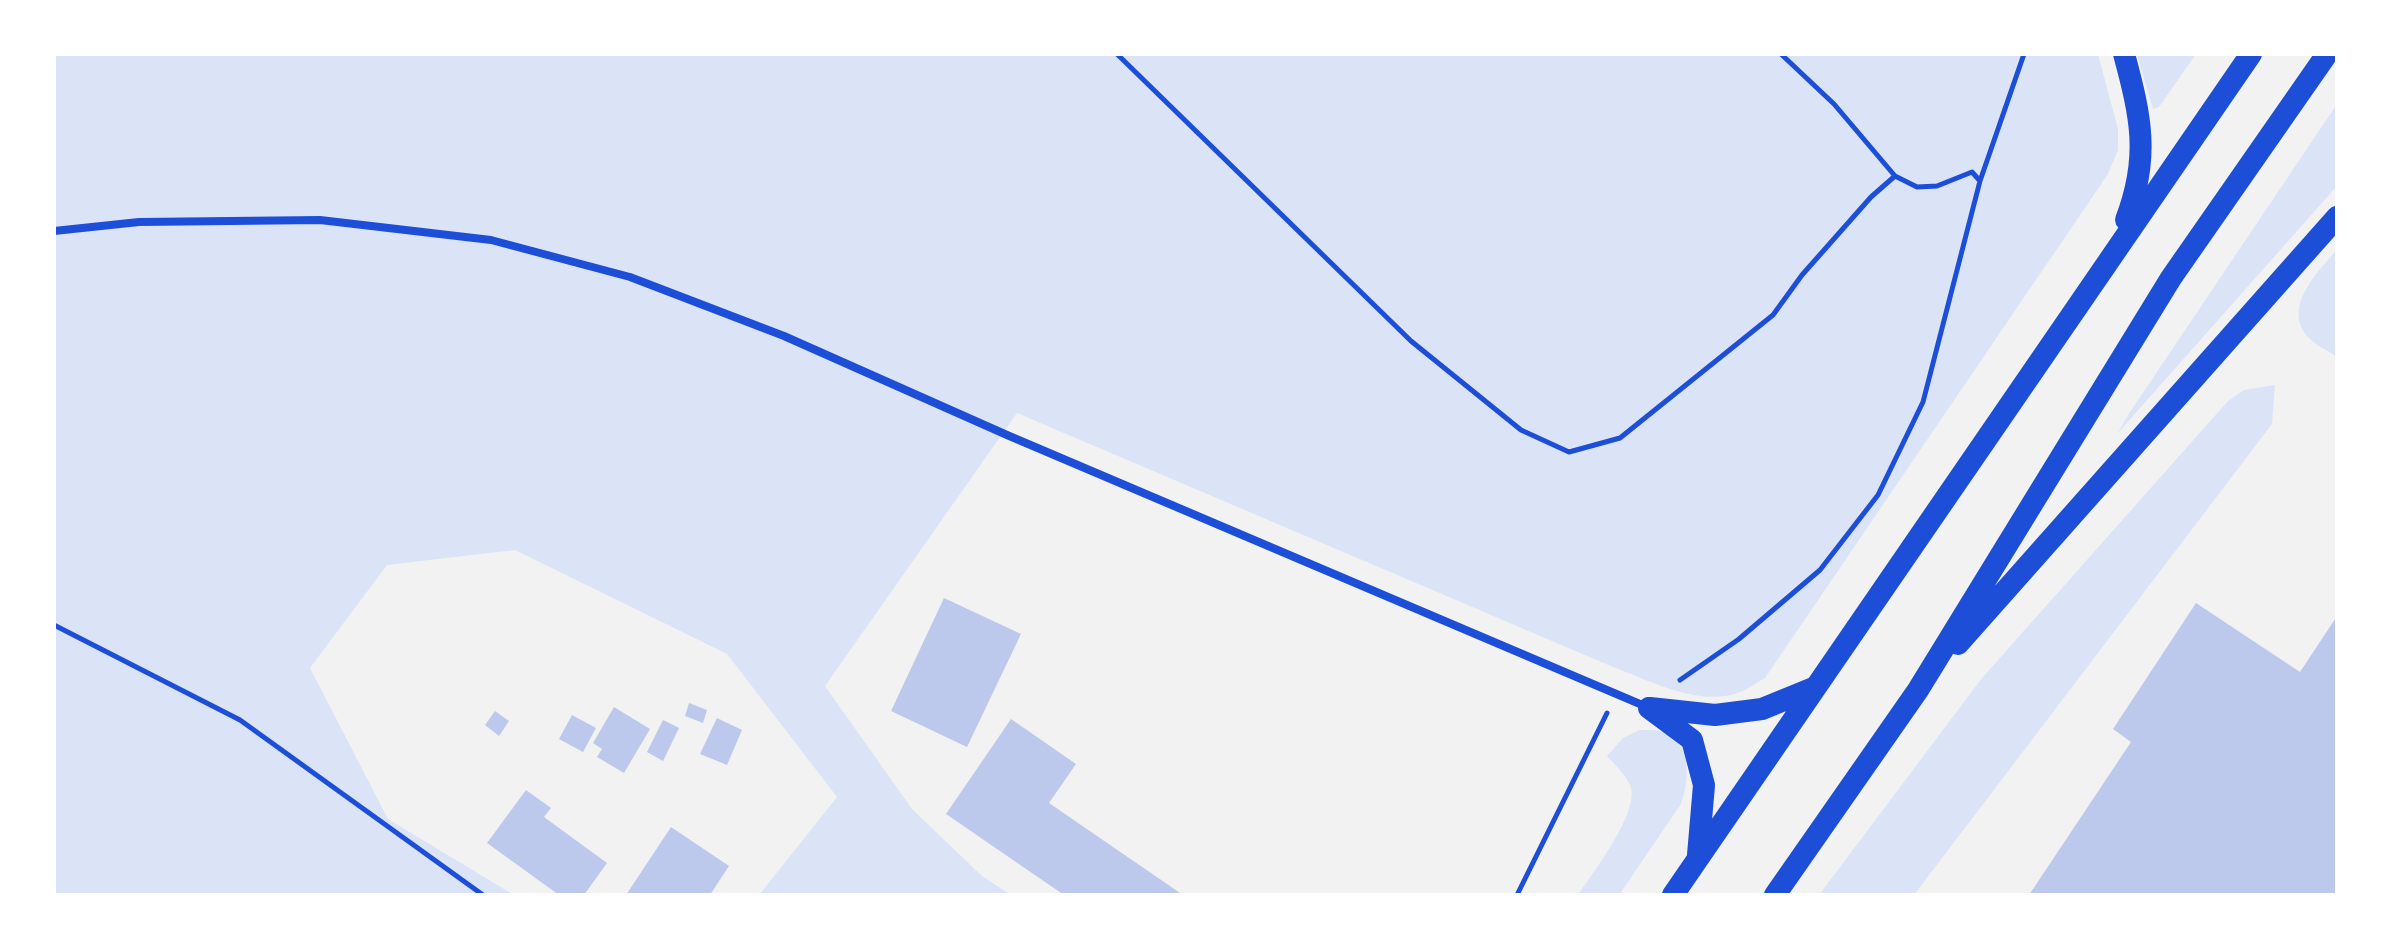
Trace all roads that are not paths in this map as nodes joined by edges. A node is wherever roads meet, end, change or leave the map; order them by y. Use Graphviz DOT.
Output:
graph roads {
  1 [pos="2124,54"];
  2 [pos="2251,54"];
  3 [pos="2327,54"];
  4 [pos="2337,217"];
  5 [pos="54,231"];
  6 [pos="2113,254"];
  7 [pos="1816,687"];
  8 [pos="1918,690"];
  9 [pos="1649,708"];
  10 [pos="1697,859"];
  11 [pos="1673,895"];
  12 [pos="1775,895"];
  1 -- 6 [label="highway"];
  2 -- 6 [label="highway"];
  3 -- 8 [label="highway"];
  4 -- 8 [label="highway"];
  5 -- 9 [label="street"];
  6 -- 7 [label="highway"];
  7 -- 9 [label="highway"];
  7 -- 10 [label="highway"];
  8 -- 12 [label="highway"];
  9 -- 10 [label="highway"];
  10 -- 11 [label="highway"];
}
